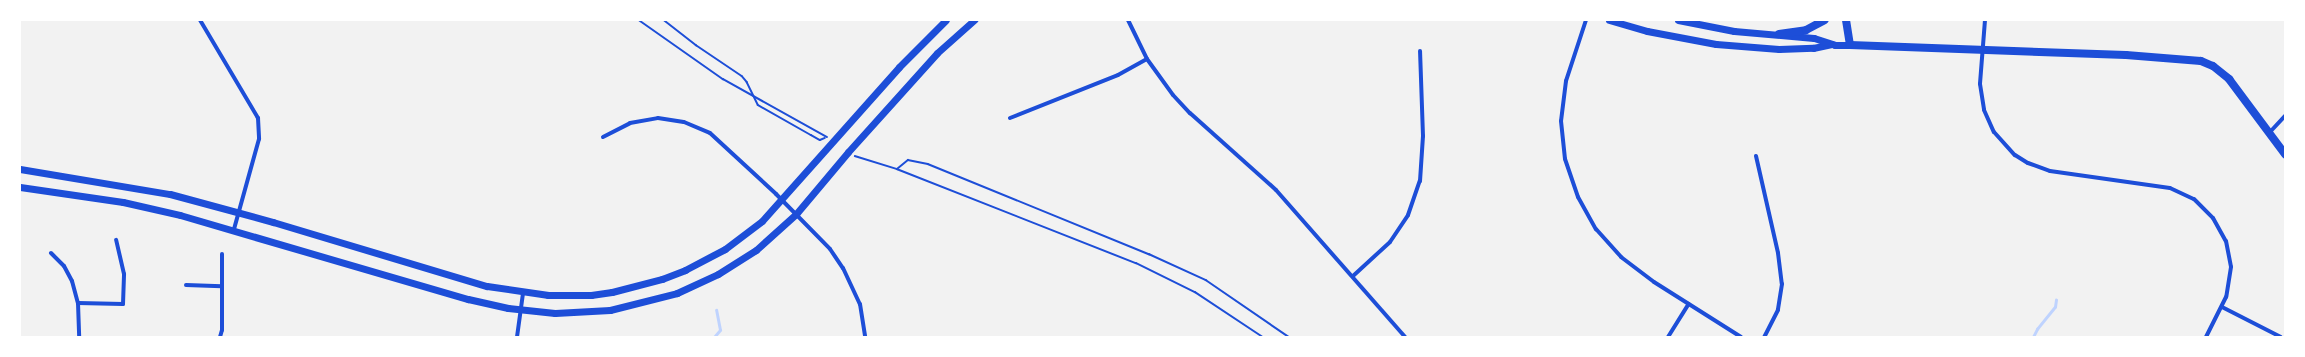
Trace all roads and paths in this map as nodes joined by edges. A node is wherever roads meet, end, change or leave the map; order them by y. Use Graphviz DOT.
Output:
graph roads {
  1 [pos="200,20"];
  2 [pos="638,20"];
  3 [pos="664,20"];
  4 [pos="946,20"];
  5 [pos="974,20"];
  6 [pos="1128,20"];
  7 [pos="1586,20"];
  8 [pos="1609,20"];
  9 [pos="1678,20"];
  10 [pos="1825,20"];
  11 [pos="1846,20"];
  12 [pos="1985,20"];
  13 [pos="1779,34"];
  14 [pos="1832,44"];
  15 [pos="1850,45"];
  16 [pos="1983,49"];
  17 [pos="1420,51"];
  18 [pos="1147,59"];
  19 [pos="754,98"];
  20 [pos="2285,116"];
  21 [pos="1010,118"];
  22 [pos="2270,132"];
  23 [pos="603,137"];
  24 [pos="830,139"];
  25 [pos="848,152"];
  26 [pos="2285,154"];
  27 [pos="1756,156"];
  28 [pos="20,169"];
  29 [pos="897,169"];
  30 [pos="20,187"];
  31 [pos="782,200"];
  32 [pos="238,212"];
  33 [pos="796,214"];
  34 [pos="234,230"];
  35 [pos="116,240"];
  36 [pos="51,253"];
  37 [pos="222,254"];
  38 [pos="1353,276"];
  39 [pos="186,285"];
  40 [pos="222,286"];
  41 [pos="523,293"];
  42 [pos="78,304"];
  43 [pos="1689,304"];
  44 [pos="2222,307"];
  45 [pos="520,311"];
  46 [pos="79,337"];
  47 [pos="220,337"];
  48 [pos="516,337"];
  49 [pos="865,337"];
  50 [pos="1263,337"];
  51 [pos="1289,337"];
  52 [pos="1405,337"];
  53 [pos="1668,337"];
  54 [pos="1741,337"];
  55 [pos="1764,337"];
  56 [pos="2206,337"];
  57 [pos="2281,337"];
  1 -- 32 [label="street"];
  2 -- 19 [label="path"];
  3 -- 19 [label="path"];
  4 -- 24 [label="main road"];
  5 -- 25 [label="main road"];
  6 -- 18 [label="street"];
  7 -- 43 [label="street"];
  8 -- 14 [label="main road"];
  9 -- 13 [label="main road"];
  10 -- 13 [label="main road"];
  11 -- 15 [label="main road"];
  12 -- 16 [label="street"];
  13 -- 14 [label="main road"];
  14 -- 15 [label="main road"];
  15 -- 16 [label="main road"];
  16 -- 22 [label="main road"];
  16 -- 44 [label="street"];
  17 -- 38 [label="street"];
  18 -- 21 [label="street"];
  18 -- 38 [label="street"];
  19 -- 24 [label="path"];
  19 -- 24 [label="path"];
  20 -- 22 [label="street"];
  22 -- 26 [label="main road"];
  23 -- 31 [label="street"];
  24 -- 31 [label="main road"];
  25 -- 29 [label="path"];
  25 -- 33 [label="main road"];
  27 -- 55 [label="street"];
  28 -- 32 [label="main road"];
  29 -- 50 [label="path"];
  29 -- 51 [label="path"];
  30 -- 34 [label="main road"];
  31 -- 33 [label="street"];
  31 -- 41 [label="main road"];
  32 -- 34 [label="street"];
  32 -- 41 [label="main road"];
  33 -- 45 [label="main road"];
  33 -- 49 [label="street"];
  34 -- 45 [label="main road"];
  35 -- 42 [label="street"];
  36 -- 42 [label="street"];
  37 -- 40 [label="street"];
  38 -- 52 [label="street"];
  39 -- 40 [label="street"];
  40 -- 47 [label="street"];
  41 -- 45 [label="street"];
  42 -- 46 [label="street"];
  43 -- 53 [label="street"];
  43 -- 54 [label="street"];
  44 -- 56 [label="street"];
  44 -- 57 [label="street"];
  45 -- 48 [label="street"];
}
